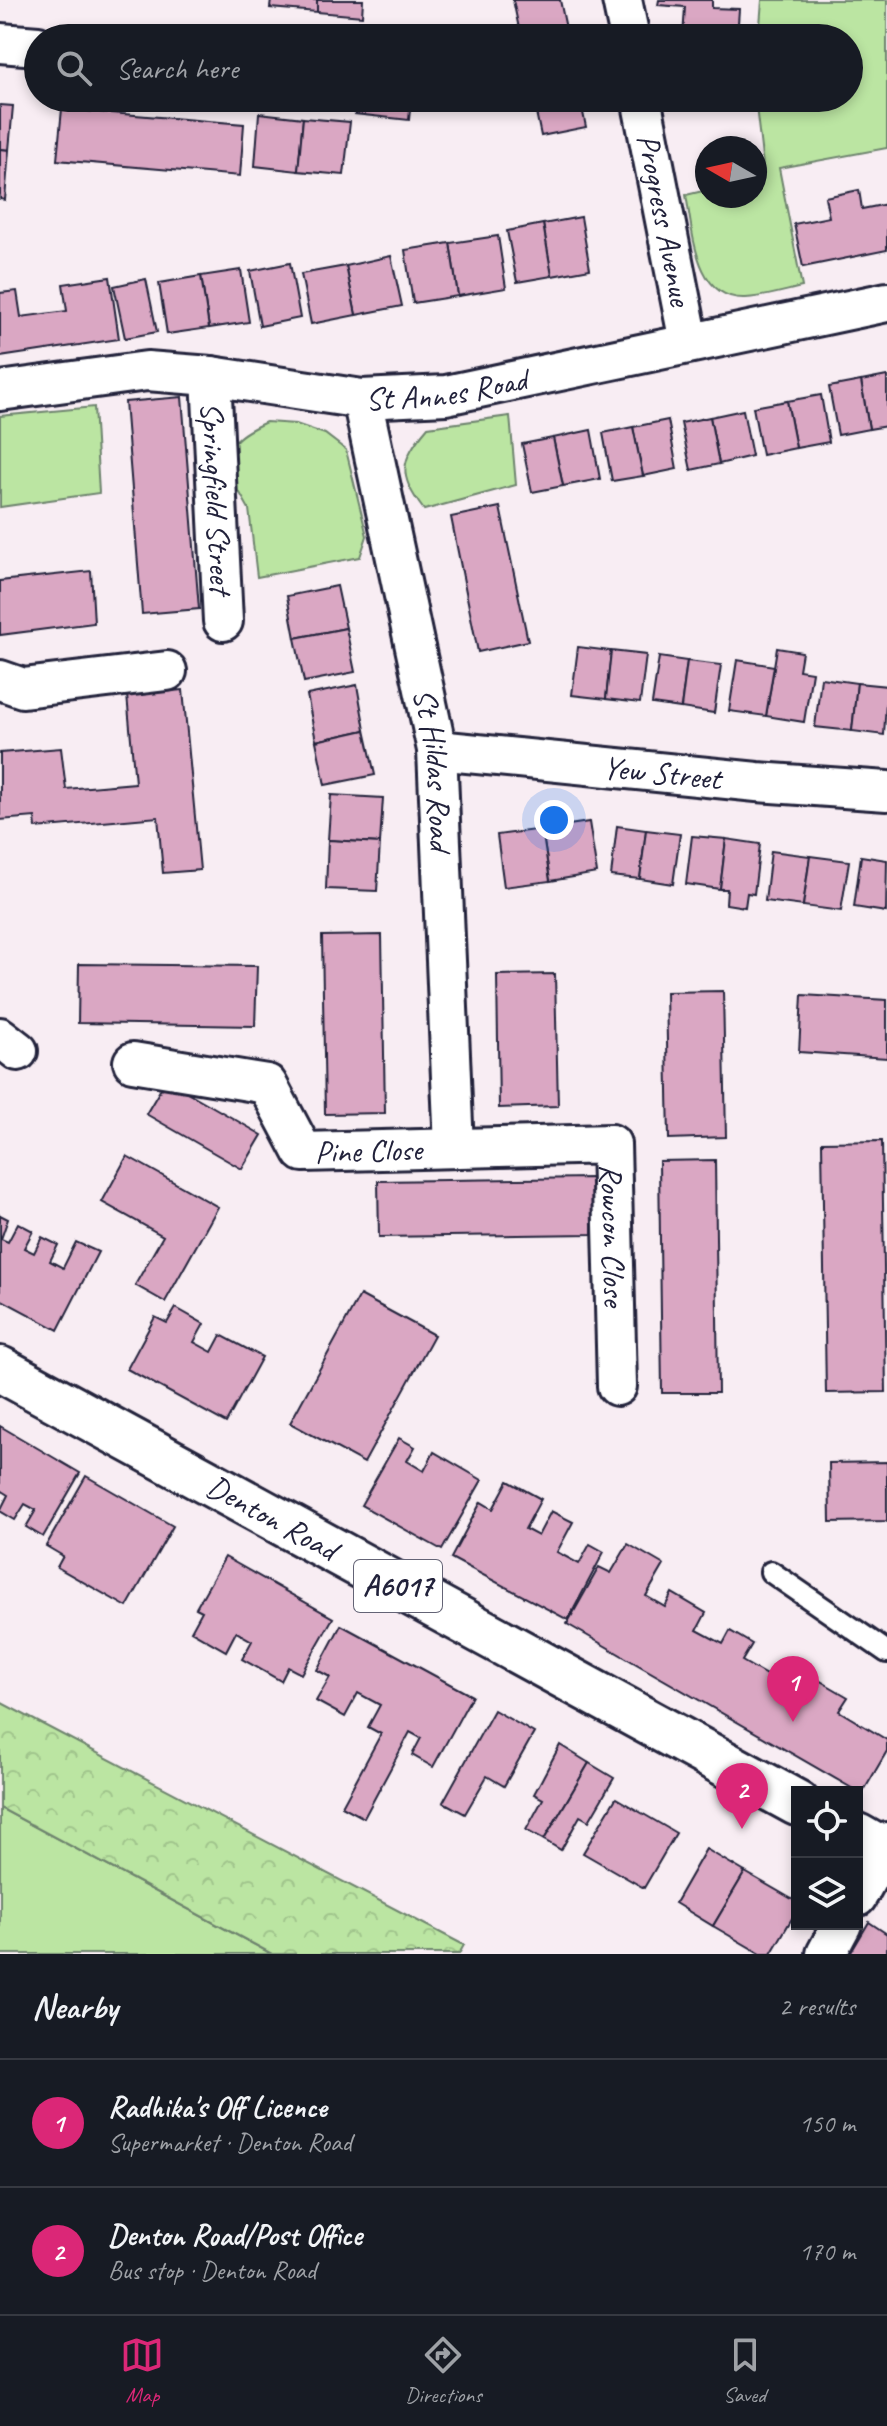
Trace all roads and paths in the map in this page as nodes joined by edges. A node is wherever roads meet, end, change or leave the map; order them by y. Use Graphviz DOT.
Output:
graph roads {
  1 [pos="622,0"];
  2 [pos="627,24"];
  3 [pos="0,43"];
  4 [pos="24,45"];
  5 [pos="644,112"];
  6 [pos="887,302"];
  7 [pos="689,342"];
  8 [pos="211,376"];
  9 [pos="0,391"];
  10 [pos="362,399"];
  11 [pos="223,621"];
  12 [pos="167,671"];
  13 [pos="0,680"];
  14 [pos="437,750"];
  15 [pos="887,791"];
  16 [pos="133,1062"];
  17 [pos="454,1148"];
  18 [pos="0,1369"];
  19 [pos="617,1386"];
  20 [pos="771,1572"];
  21 [pos="887,1652"];
  22 [pos="791,1800"];
  23 [pos="878,1845"];
  24 [pos="863,1882"];
  25 [pos="839,1930"];
  26 [pos="826,1954"];
  1 -- 2 [label="street"];
  3 -- 4 [label="street"];
  5 -- 7 [label="street, Progress Avenue"];
  6 -- 7 [label="street, St Annes Road"];
  7 -- 10 [label="street, St Annes Road"];
  8 -- 9 [label="street, St Annes Road"];
  8 -- 10 [label="street, St Annes Road"];
  8 -- 11 [label="street, Springfield Street"];
  10 -- 14 [label="street, St Hildas Road"];
  12 -- 13 [label="street"];
  14 -- 15 [label="street, Yew Street"];
  14 -- 17 [label="street, St Hildas Road"];
  16 -- 17 [label="street, Pine Close"];
  17 -- 19 [label="street, Rowcon Close"];
  18 -- 22 [label="highway, Denton Road / A6017"];
  20 -- 21 [label="lane"];
  23 -- 24 [label="street"];
  25 -- 26 [label="street"];
}
